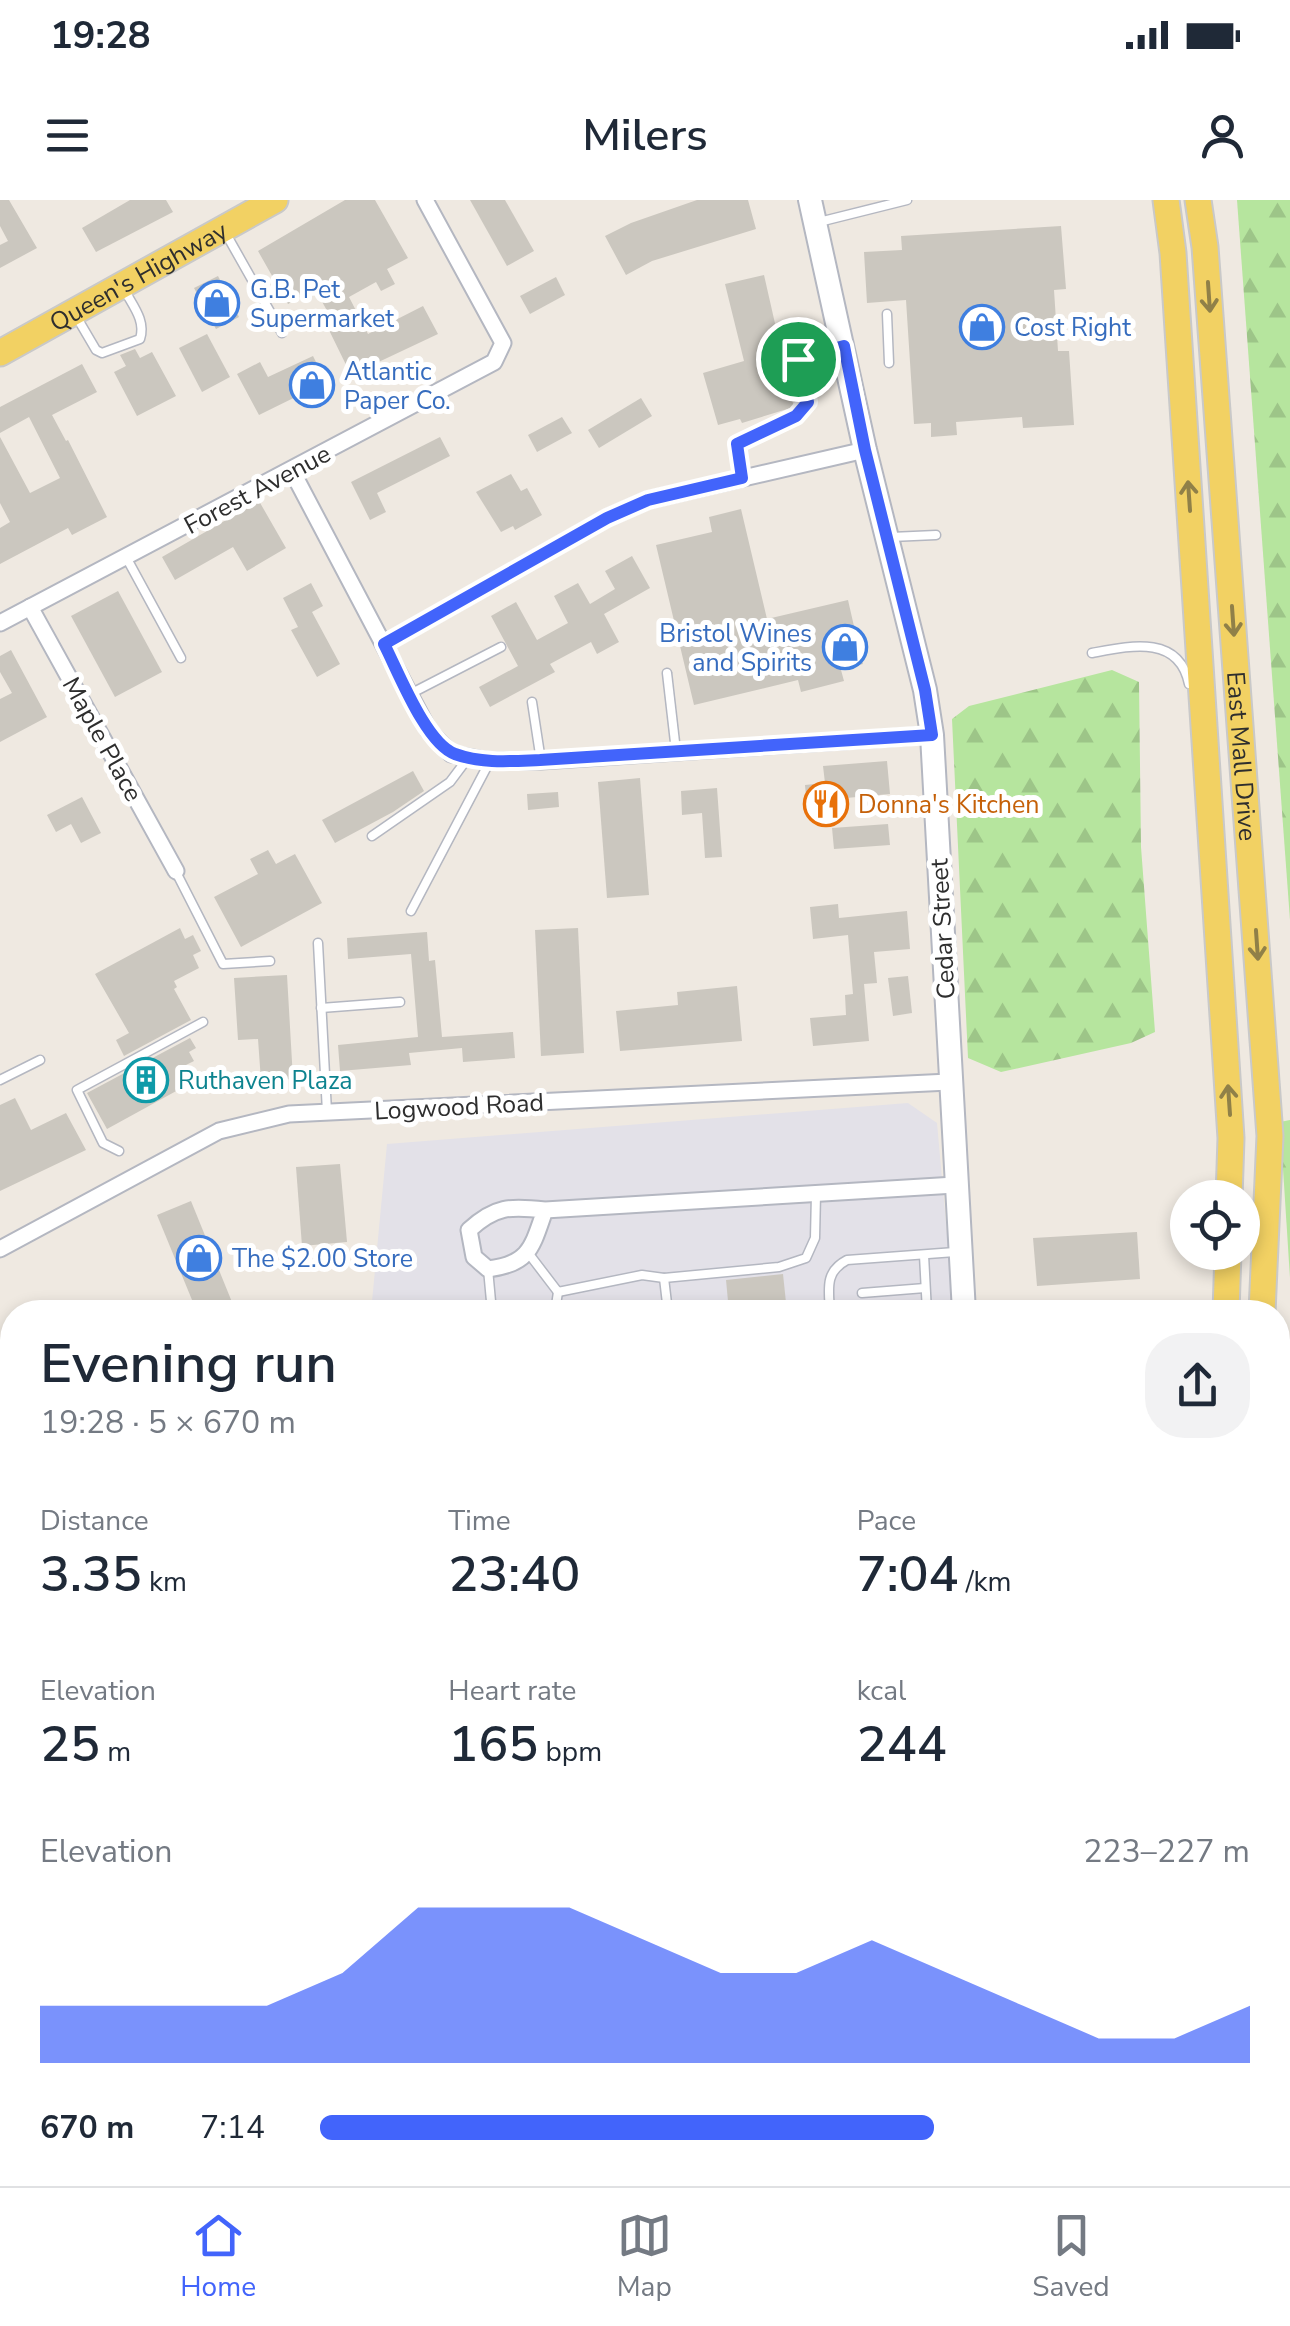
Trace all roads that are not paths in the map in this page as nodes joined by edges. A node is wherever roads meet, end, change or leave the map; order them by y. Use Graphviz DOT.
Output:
graph roads {
  1 [pos="274,200"];
  2 [pos="425,200"];
  3 [pos="907,200"];
  4 [pos="1166,200"];
  5 [pos="1198,200"];
  6 [pos="812,211"];
  7 [pos="223,228"];
  8 [pos="121,285"];
  9 [pos="74,312"];
  10 [pos="888,314"];
  11 [pos="282,332"];
  12 [pos="844,346"];
  13 [pos="0,353"];
  14 [pos="889,363"];
  15 [pos="865,450"];
  16 [pos="292,471"];
  17 [pos="742,478"];
  18 [pos="936,535"];
  19 [pos="887,538"];
  20 [pos="126,557"];
  21 [pos="30,607"];
  22 [pos="0,623"];
  23 [pos="384,644"];
  24 [pos="501,648"];
  25 [pos="1092,653"];
  26 [pos="180,658"];
  27 [pos="667,673"];
  28 [pos="1190,693"];
  29 [pos="410,694"];
  30 [pos="532,702"];
  31 [pos="1193,723"];
  32 [pos="932,735"];
  33 [pos="676,751"];
  34 [pos="468,757"];
  35 [pos="540,760"];
  36 [pos="490,761"];
  37 [pos="1207,777"];
  38 [pos="372,836"];
  39 [pos="176,871"];
  40 [pos="411,911"];
  41 [pos="318,943"];
  42 [pos="270,962"];
  43 [pos="400,1002"];
  44 [pos="321,1008"];
  45 [pos="203,1022"];
  46 [pos="40,1060"];
  47 [pos="0,1080"];
  48 [pos="949,1082"];
  49 [pos="327,1112"];
  50 [pos="119,1150"];
  51 [pos="1230,1180"];
  52 [pos="955,1185"];
  53 [pos="816,1193"];
  54 [pos="544,1210"];
  55 [pos="0,1249"];
  56 [pos="960,1252"];
  57 [pos="529,1254"];
  58 [pos="924,1255"];
  59 [pos="488,1270"];
  60 [pos="1227,1270"];
  61 [pos="664,1278"];
  62 [pos="925,1288"];
  63 [pos="558,1292"];
  64 [pos="862,1293"];
  65 [pos="491,1300"];
  66 [pos="557,1300"];
  67 [pos="667,1300"];
  68 [pos="829,1300"];
  69 [pos="926,1300"];
  70 [pos="963,1300"];
  71 [pos="1226,1300"];
  72 [pos="1263,1300"];
  1 -- 7 [label="main road, Queen's Highway"];
  2 -- 16 [label="street, Forest Avenue"];
  3 -- 6 [label="lane"];
  37 -- 4 [label="main road, East Mall Drive, one-way"];
  5 -- 72 [label="main road, East Mall Drive, one-way"];
  6 -- 12 [label="main road, Cedar Street"];
  7 -- 8 [label="main road, Queen's Highway"];
  7 -- 11 [label="lane"];
  8 -- 9 [label="main road, Queen's Highway"];
  8 -- 9 [label="lane"];
  9 -- 13 [label="main road, Queen's Highway"];
  10 -- 14 [label="lane"];
  12 -- 15 [label="main road, Cedar Street"];
  12 -- 17 [label="lane"];
  15 -- 17 [label="street"];
  15 -- 19 [label="main road, Cedar Street"];
  16 -- 20 [label="street, Forest Avenue"];
  16 -- 23 [label="street"];
  17 -- 23 [label="street"];
  18 -- 19 [label="lane"];
  19 -- 32 [label="main road, Cedar Street"];
  20 -- 21 [label="street, Forest Avenue"];
  20 -- 26 [label="lane"];
  21 -- 22 [label="street, Forest Avenue"];
  21 -- 39 [label="street, Maple Place"];
  23 -- 29 [label="street"];
  24 -- 29 [label="lane"];
  25 -- 28 [label="lane"];
  27 -- 33 [label="lane"];
  29 -- 34 [label="street"];
  30 -- 35 [label="lane"];
  31 -- 37 [label="lane"];
  32 -- 33 [label="street"];
  32 -- 48 [label="main road, Cedar Street"];
  33 -- 35 [label="street"];
  34 -- 36 [label="street"];
  34 -- 38 [label="lane"];
  35 -- 36 [label="street"];
  36 -- 40 [label="lane"];
  51 -- 37 [label="main road, East Mall Drive, one-way"];
  39 -- 42 [label="lane"];
  41 -- 44 [label="lane"];
  43 -- 44 [label="lane"];
  44 -- 49 [label="lane"];
  45 -- 50 [label="lane"];
  46 -- 47 [label="lane"];
  48 -- 49 [label="street, Logwood Road"];
  48 -- 52 [label="main road, Cedar Street"];
  49 -- 55 [label="street, Logwood Road"];
  52 -- 53 [label="street"];
  52 -- 56 [label="main road, Cedar Street"];
  53 -- 54 [label="street"];
  53 -- 61 [label="lane"];
  54 -- 57 [label="street"];
  54 -- 59 [label="street"];
  56 -- 58 [label="lane"];
  56 -- 70 [label="main road, Cedar Street"];
  57 -- 59 [label="street"];
  57 -- 63 [label="lane"];
  58 -- 62 [label="lane"];
  58 -- 68 [label="lane"];
  59 -- 65 [label="lane"];
  60 -- 71 [label="main road"];
  61 -- 63 [label="lane"];
  61 -- 67 [label="lane"];
  62 -- 64 [label="lane"];
  62 -- 69 [label="lane"];
  63 -- 66 [label="lane"];
}
